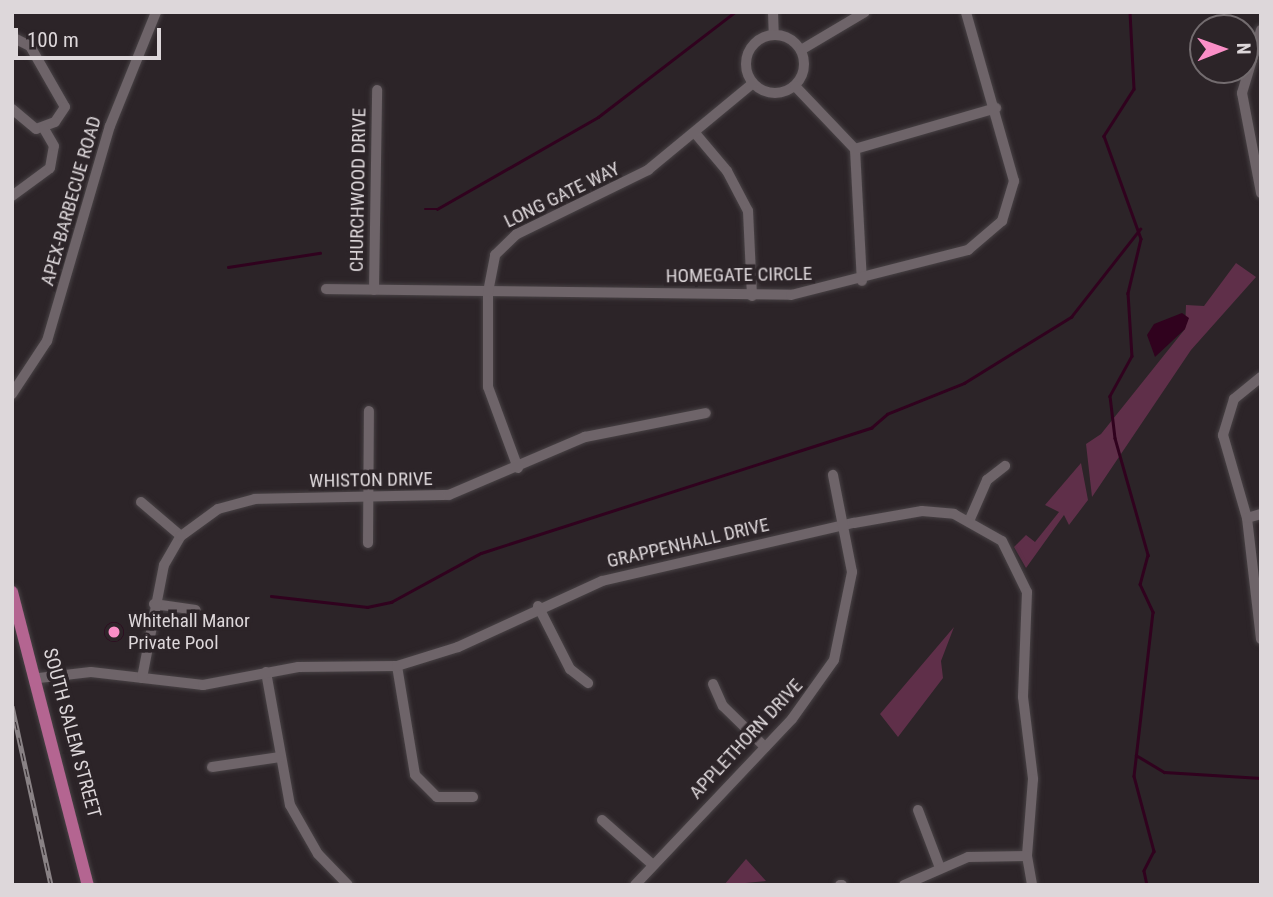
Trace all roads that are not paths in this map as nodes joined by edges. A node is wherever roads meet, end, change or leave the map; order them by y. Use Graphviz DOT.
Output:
graph roads {
  1 [pos="156,12"];
  2 [pos="773,12"];
  3 [pos="865,12"];
  4 [pos="966,12"];
  5 [pos="774,34"];
  6 [pos="12,37"];
  7 [pos="801,50"];
  8 [pos="752,84"];
  9 [pos="1245,84"];
  10 [pos="796,86"];
  11 [pos="377,90"];
  12 [pos="996,108"];
  13 [pos="12,109"];
  14 [pos="44,129"];
  15 [pos="695,133"];
  16 [pos="855,149"];
  17 [pos="1261,193"];
  18 [pos="12,196"];
  19 [pos="863,281"];
  20 [pos="326,289"];
  21 [pos="374,290"];
  22 [pos="488,292"];
  23 [pos="752,296"];
  24 [pos="1261,377"];
  25 [pos="12,394"];
  26 [pos="369,411"];
  27 [pos="706,413"];
  28 [pos="1005,466"];
  29 [pos="518,468"];
  30 [pos="833,475"];
  31 [pos="368,499"];
  32 [pos="141,502"];
  33 [pos="1261,514"];
  34 [pos="1247,517"];
  35 [pos="970,519"];
  36 [pos="844,524"];
  37 [pos="181,536"];
  38 [pos="368,543"];
  39 [pos="12,592"];
  40 [pos="154,604"];
  41 [pos="538,606"];
  42 [pos="196,610"];
  43 [pos="1261,639"];
  44 [pos="397,666"];
  45 [pos="266,672"];
  46 [pos="38,678"];
  47 [pos="142,678"];
  48 [pos="588,683"];
  49 [pos="713,684"];
  50 [pos="765,747"];
  51 [pos="280,757"];
  52 [pos="212,767"];
  53 [pos="473,797"];
  54 [pos="918,810"];
  55 [pos="602,820"];
  56 [pos="1027,856"];
  57 [pos="653,865"];
  58 [pos="940,869"];
  59 [pos="88,885"];
  60 [pos="348,885"];
  61 [pos="635,885"];
  62 [pos="904,885"];
  63 [pos="1032,885"];
  1 -- 25 [label="street, APEX-BARBECUE ROAD"];
  2 -- 5 [label="street"];
  3 -- 7 [label="street"];
  4 -- 12 [label="street, HOMEGATE CIRCLE"];
  5 -- 7 [label="street"];
  5 -- 8 [label="street"];
  6 -- 14 [label="street"];
  7 -- 10 [label="street"];
  8 -- 10 [label="street"];
  8 -- 15 [label="street, LONG GATE WAY"];
  9 -- 17 [label="street"];
  10 -- 16 [label="street"];
  11 -- 21 [label="street, CHURCHWOOD DRIVE"];
  12 -- 16 [label="street"];
  12 -- 19 [label="street, HOMEGATE CIRCLE"];
  13 -- 14 [label="street"];
  14 -- 18 [label="street"];
  15 -- 22 [label="street, LONG GATE WAY"];
  15 -- 23 [label="street"];
  16 -- 19 [label="street"];
  19 -- 23 [label="street, HOMEGATE CIRCLE"];
  20 -- 21 [label="street, HOMEGATE CIRCLE"];
  21 -- 22 [label="street, HOMEGATE CIRCLE"];
  22 -- 23 [label="street, HOMEGATE CIRCLE"];
  22 -- 29 [label="street, LONG GATE WAY"];
  24 -- 34 [label="street"];
  26 -- 31 [label="street"];
  27 -- 29 [label="street, WHISTON DRIVE"];
  28 -- 35 [label="street"];
  29 -- 31 [label="street, WHISTON DRIVE"];
  30 -- 36 [label="street, APPLETHORN DRIVE"];
  31 -- 37 [label="street, WHISTON DRIVE"];
  31 -- 38 [label="street"];
  32 -- 37 [label="street"];
  33 -- 34 [label="street"];
  34 -- 43 [label="street"];
  35 -- 36 [label="street, GRAPPENHALL DRIVE"];
  35 -- 56 [label="street, GRAPPENHALL DRIVE"];
  36 -- 41 [label="street, GRAPPENHALL DRIVE"];
  36 -- 50 [label="street, APPLETHORN DRIVE"];
  37 -- 40 [label="street, WHISTON DRIVE"];
  39 -- 46 [label="main road, SOUTH SALEM STREET"];
  40 -- 42 [label="street"];
  40 -- 47 [label="street, WHISTON DRIVE"];
  41 -- 44 [label="street, GRAPPENHALL DRIVE"];
  41 -- 48 [label="street"];
  44 -- 45 [label="street, GRAPPENHALL DRIVE"];
  44 -- 53 [label="street"];
  45 -- 47 [label="street, GRAPPENHALL DRIVE"];
  45 -- 51 [label="street"];
  46 -- 47 [label="street, GRAPPENHALL DRIVE"];
  46 -- 59 [label="main road, SOUTH SALEM STREET"];
  49 -- 50 [label="street"];
  50 -- 57 [label="street, APPLETHORN DRIVE"];
  51 -- 52 [label="street"];
  51 -- 60 [label="street"];
  54 -- 58 [label="street"];
  55 -- 57 [label="street"];
  56 -- 58 [label="street"];
  56 -- 63 [label="street, GRAPPENHALL DRIVE"];
  57 -- 61 [label="street, APPLETHORN DRIVE"];
  58 -- 62 [label="street"];
}
